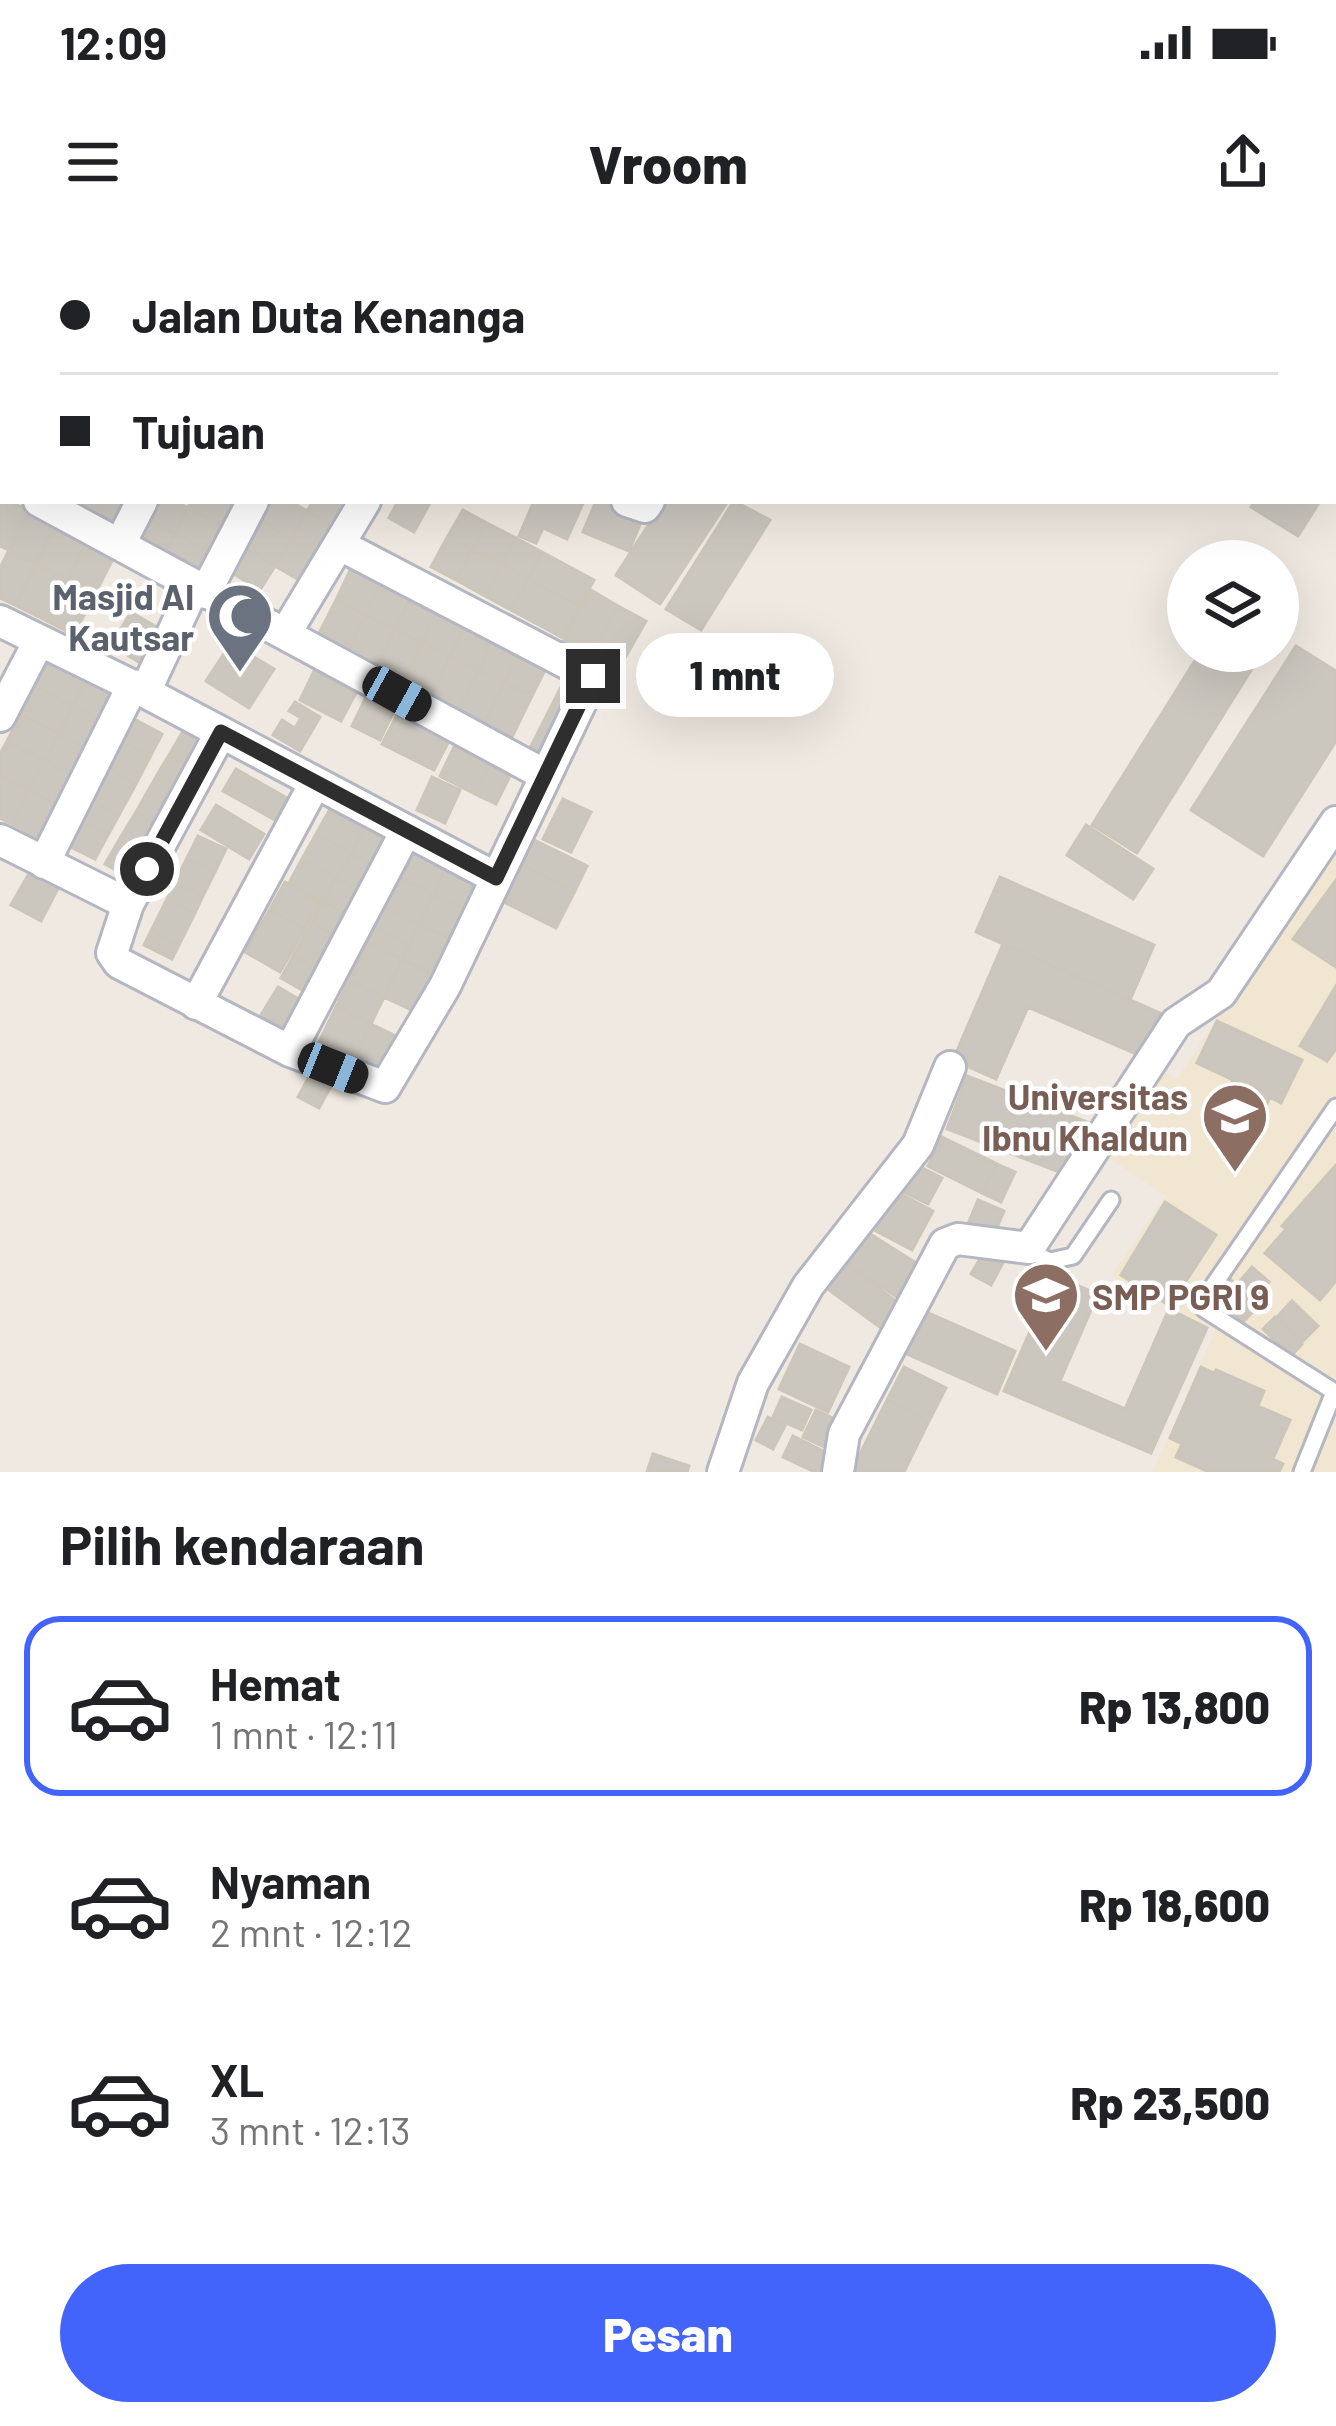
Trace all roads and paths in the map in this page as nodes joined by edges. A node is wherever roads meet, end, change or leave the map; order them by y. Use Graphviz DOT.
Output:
graph roads {
  1 [pos="45,504"];
  2 [pos="140,504"];
  3 [pos="251,504"];
  4 [pos="363,504"];
  5 [pos="120,544"];
  6 [pos="340,545"];
  7 [pos="199,590"];
  8 [pos="0,621"];
  9 [pos="285,634"];
  10 [pos="39,641"];
  11 [pos="139,689"];
  12 [pos="0,716"];
  13 [pos="221,732"];
  14 [pos="545,775"];
  15 [pos="315,783"];
  16 [pos="1336,822"];
  17 [pos="405,832"];
  18 [pos="0,840"];
  19 [pos="44,863"];
  20 [pos="496,878"];
  21 [pos="128,904"];
  22 [pos="196,1004"];
  23 [pos="290,1051"];
  24 [pos="950,1067"];
  25 [pos="1336,1107"];
  26 [pos="1111,1201"];
  27 [pos="1024,1250"];
  28 [pos="1335,1392"];
  29 [pos="723,1472"];
  30 [pos="838,1472"];
  31 [pos="1302,1472"];
  1 -- 5 [label="street"];
  2 -- 5 [label="street"];
  3 -- 7 [label="street"];
  4 -- 6 [label="street"];
  5 -- 7 [label="street"];
  6 -- 9 [label="street"];
  6 -- 14 [label="street"];
  7 -- 9 [label="street"];
  7 -- 11 [label="street"];
  8 -- 10 [label="street"];
  9 -- 14 [label="street"];
  10 -- 11 [label="street"];
  10 -- 12 [label="street"];
  11 -- 13 [label="street"];
  11 -- 19 [label="street"];
  13 -- 15 [label="street"];
  13 -- 21 [label="street"];
  14 -- 20 [label="street"];
  15 -- 17 [label="street"];
  15 -- 22 [label="street"];
  16 -- 27 [label="street"];
  17 -- 20 [label="street"];
  17 -- 23 [label="street"];
  18 -- 19 [label="street"];
  19 -- 21 [label="street"];
  20 -- 23 [label="street"];
  21 -- 22 [label="street"];
  22 -- 23 [label="street"];
  24 -- 29 [label="street"];
  25 -- 28 [label="lane"];
  26 -- 27 [label="lane"];
  27 -- 30 [label="street"];
  28 -- 31 [label="lane"];
}
